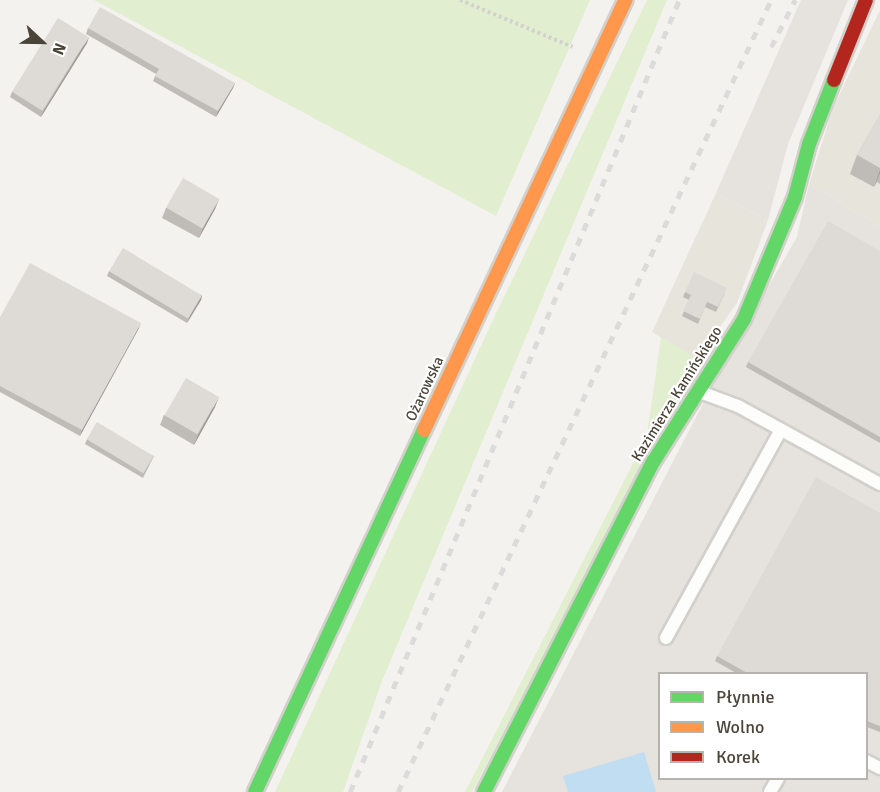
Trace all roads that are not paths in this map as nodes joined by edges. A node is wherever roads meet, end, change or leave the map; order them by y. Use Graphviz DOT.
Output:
graph roads {
  1 [pos="625,0"];
  2 [pos="866,0"];
  3 [pos="698,392"];
  4 [pos="781,430"];
  5 [pos="880,484"];
  6 [pos="666,638"];
  7 [pos="255,792"];
  8 [pos="484,792"];
  1 -- 7 [label="street, Ożarowska"];
  2 -- 3 [label="street, Kazimierza Kamińskiego"];
  3 -- 4 [label="lane"];
  3 -- 8 [label="street, Kazimierza Kamińskiego"];
  4 -- 5 [label="lane"];
  4 -- 6 [label="lane"];
}
